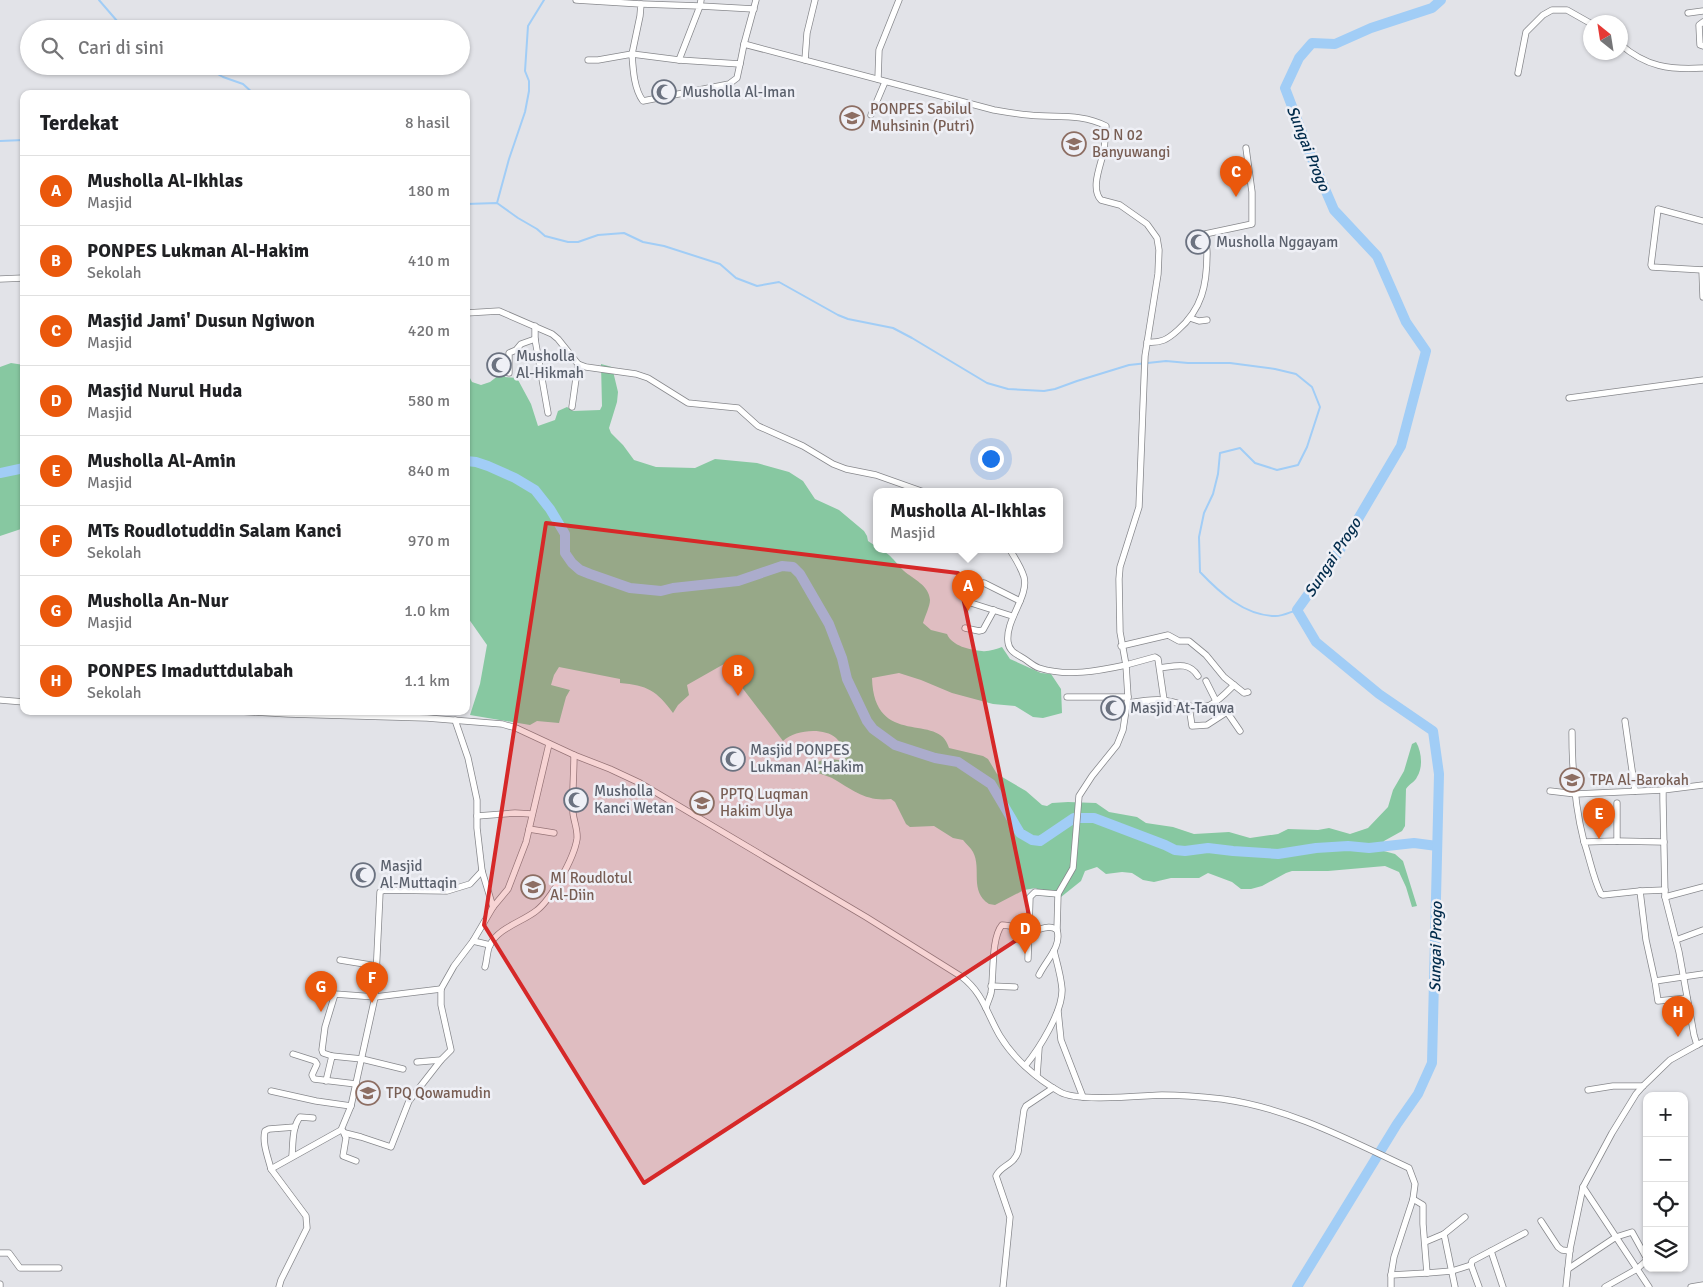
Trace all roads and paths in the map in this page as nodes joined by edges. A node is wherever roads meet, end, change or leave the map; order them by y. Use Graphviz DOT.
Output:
graph roads {
  1 [pos="576,0"];
  2 [pos="756,0"];
  3 [pos="814,0"];
  4 [pos="900,0"];
  5 [pos="619,1"];
  6 [pos="648,2"];
  7 [pos="700,3"];
  8 [pos="641,4"];
  9 [pos="754,9"];
  10 [pos="1703,11"];
  11 [pos="1688,13"];
  12 [pos="1583,19"];
  13 [pos="1703,22"];
  14 [pos="744,44"];
  15 [pos="1703,46"];
  16 [pos="1628,51"];
  17 [pos="632,54"];
  18 [pos="588,60"];
  19 [pos="679,60"];
  20 [pos="805,60"];
  21 [pos="740,64"];
  22 [pos="1703,68"];
  23 [pos="1518,72"];
  24 [pos="878,79"];
  25 [pos="885,82"];
  26 [pos="871,115"];
  27 [pos="1246,148"];
  28 [pos="1703,221"];
  29 [pos="1703,270"];
  30 [pos="20,278"];
  31 [pos="0,279"];
  32 [pos="1703,297"];
  33 [pos="470,313"];
  34 [pos="1190,318"];
  35 [pos="1207,320"];
  36 [pos="535,326"];
  37 [pos="535,339"];
  38 [pos="1147,342"];
  39 [pos="578,364"];
  40 [pos="509,373"];
  41 [pos="1703,380"];
  42 [pos="1569,398"];
  43 [pos="572,407"];
  44 [pos="548,413"];
  45 [pos="913,488"];
  46 [pos="1012,553"];
  47 [pos="984,584"];
  48 [pos="1020,601"];
  49 [pos="971,603"];
  50 [pos="994,610"];
  51 [pos="1012,616"];
  52 [pos="965,628"];
  53 [pos="1121,646"];
  54 [pos="1126,665"];
  55 [pos="1160,668"];
  56 [pos="1198,676"];
  57 [pos="1206,681"];
  58 [pos="1234,685"];
  59 [pos="1248,692"];
  60 [pos="1067,697"];
  61 [pos="0,700"];
  62 [pos="1128,700"];
  63 [pos="1164,700"];
  64 [pos="1216,701"];
  65 [pos="20,702"];
  66 [pos="1190,706"];
  67 [pos="366,715"];
  68 [pos="454,720"];
  69 [pos="1625,721"];
  70 [pos="1240,731"];
  71 [pos="1572,732"];
  72 [pos="549,744"];
  73 [pos="574,755"];
  74 [pos="1703,785"];
  75 [pos="1663,790"];
  76 [pos="1550,791"];
  77 [pos="1636,791"];
  78 [pos="1576,794"];
  79 [pos="1617,804"];
  80 [pos="532,814"];
  81 [pos="477,816"];
  82 [pos="529,829"];
  83 [pos="554,834"];
  84 [pos="1617,841"];
  85 [pos="1584,842"];
  86 [pos="1664,842"];
  87 [pos="482,871"];
  88 [pos="1703,887"];
  89 [pos="1640,891"];
  90 [pos="1665,893"];
  91 [pos="1058,894"];
  92 [pos="493,907"];
  93 [pos="1056,930"];
  94 [pos="1703,930"];
  95 [pos="1030,931"];
  96 [pos="1676,940"];
  97 [pos="473,941"];
  98 [pos="490,945"];
  99 [pos="1054,951"];
  100 [pos="1028,959"];
  101 [pos="340,960"];
  102 [pos="377,966"];
  103 [pos="485,967"];
  104 [pos="1703,974"];
  105 [pos="1039,975"];
  106 [pos="1684,977"];
  107 [pos="1655,981"];
  108 [pos="323,984"];
  109 [pos="991,986"];
  110 [pos="1015,987"];
  111 [pos="441,989"];
  112 [pos="335,994"];
  113 [pos="375,997"];
  114 [pos="1687,998"];
  115 [pos="986,1008"];
  116 [pos="1058,1011"];
  117 [pos="1703,1042"];
  118 [pos="1696,1045"];
  119 [pos="1039,1046"];
  120 [pos="294,1054"];
  121 [pos="332,1056"];
  122 [pos="362,1059"];
  123 [pos="441,1060"];
  124 [pos="417,1062"];
  125 [pos="1025,1066"];
  126 [pos="403,1069"];
  127 [pos="1037,1076"];
  128 [pos="326,1081"];
  129 [pos="356,1084"];
  130 [pos="1644,1086"];
  131 [pos="1053,1088"];
  132 [pos="1588,1090"];
  133 [pos="271,1091"];
  134 [pos="1082,1097"];
  135 [pos="351,1106"];
  136 [pos="313,1118"];
  137 [pos="295,1126"];
  138 [pos="343,1132"];
  139 [pos="292,1156"];
  140 [pos="356,1161"];
  141 [pos="271,1169"];
  142 [pos="1583,1187"];
  143 [pos="1413,1199"];
  144 [pos="1465,1217"];
  145 [pos="1541,1221"];
  146 [pos="1525,1233"];
  147 [pos="1444,1234"];
  148 [pos="1616,1236"];
  149 [pos="1425,1242"];
  150 [pos="1491,1251"];
  151 [pos="1570,1251"];
  152 [pos="1643,1252"];
  153 [pos="0,1253"];
  154 [pos="1643,1263"];
  155 [pos="1471,1265"];
  156 [pos="59,1268"];
  157 [pos="1568,1269"];
  158 [pos="1637,1269"];
  159 [pos="1452,1272"];
  160 [pos="1427,1273"];
  161 [pos="1391,1275"];
  162 [pos="1703,1285"];
  163 [pos="279,1287"];
  164 [pos="1003,1287"];
  165 [pos="1391,1287"];
  166 [pos="1456,1287"];
  167 [pos="1479,1287"];
  168 [pos="1503,1287"];
  169 [pos="1566,1287"];
  170 [pos="1605,1287"];
  171 [pos="1649,1287"];
  172 [pos="1691,1287"];
  1 -- 5 [label="street"];
  2 -- 9 [label="street"];
  3 -- 20 [label="street"];
  4 -- 24 [label="street"];
  5 -- 8 [label="street"];
  6 -- 7 [label="street"];
  6 -- 8 [label="street"];
  7 -- 9 [label="street"];
  7 -- 19 [label="street"];
  8 -- 17 [label="street"];
  9 -- 14 [label="street"];
  10 -- 11 [label="street"];
  12 -- 23 [label="street"];
  13 -- 15 [label="street"];
  14 -- 20 [label="street"];
  14 -- 21 [label="street"];
  16 -- 22 [label="street"];
  17 -- 18 [label="street"];
  17 -- 19 [label="street"];
  17 -- 21 [label="street"];
  19 -- 21 [label="street"];
  20 -- 24 [label="street"];
  24 -- 25 [label="street"];
  25 -- 26 [label="street"];
  25 -- 38 [label="street"];
  27 -- 34 [label="street"];
  28 -- 29 [label="street"];
  29 -- 32 [label="street"];
  30 -- 31 [label="street"];
  33 -- 36 [label="street"];
  34 -- 35 [label="street"];
  34 -- 38 [label="street"];
  36 -- 37 [label="street"];
  36 -- 39 [label="street"];
  37 -- 40 [label="street"];
  37 -- 44 [label="street"];
  38 -- 53 [label="street"];
  39 -- 43 [label="street"];
  39 -- 45 [label="street"];
  41 -- 42 [label="street"];
  46 -- 48 [label="street"];
  47 -- 48 [label="street"];
  48 -- 51 [label="street"];
  49 -- 50 [label="street"];
  50 -- 51 [label="street"];
  50 -- 52 [label="street"];
  51 -- 54 [label="street"];
  53 -- 54 [label="street"];
  53 -- 58 [label="street"];
  54 -- 55 [label="street"];
  54 -- 62 [label="street"];
  55 -- 56 [label="street"];
  55 -- 63 [label="street"];
  57 -- 64 [label="street"];
  58 -- 59 [label="street"];
  58 -- 64 [label="street"];
  60 -- 62 [label="street"];
  61 -- 65 [label="street"];
  62 -- 63 [label="street"];
  62 -- 91 [label="street"];
  63 -- 66 [label="street"];
  64 -- 66 [label="street"];
  66 -- 70 [label="street"];
  67 -- 68 [label="street"];
  68 -- 72 [label="street"];
  68 -- 81 [label="street"];
  69 -- 77 [label="street"];
  71 -- 78 [label="street"];
  72 -- 73 [label="street"];
  72 -- 80 [label="street"];
  73 -- 98 [label="street"];
  73 -- 115 [label="street"];
  74 -- 75 [label="street"];
  75 -- 77 [label="street"];
  75 -- 86 [label="street"];
  76 -- 78 [label="street"];
  77 -- 78 [label="street"];
  78 -- 85 [label="street"];
  79 -- 84 [label="street"];
  80 -- 81 [label="street"];
  80 -- 82 [label="street"];
  81 -- 87 [label="street"];
  82 -- 83 [label="street"];
  82 -- 92 [label="street"];
  84 -- 85 [label="street"];
  84 -- 86 [label="street"];
  85 -- 89 [label="street"];
  86 -- 90 [label="street"];
  87 -- 92 [label="street"];
  87 -- 102 [label="street"];
  88 -- 90 [label="street"];
  89 -- 90 [label="street"];
  89 -- 107 [label="street"];
  90 -- 96 [label="street"];
  91 -- 93 [label="street"];
  91 -- 95 [label="street"];
  92 -- 97 [label="street"];
  93 -- 95 [label="street"];
  93 -- 99 [label="street"];
  94 -- 96 [label="street"];
  95 -- 100 [label="street"];
  95 -- 109 [label="street"];
  96 -- 106 [label="street"];
  97 -- 98 [label="street"];
  97 -- 111 [label="street"];
  98 -- 103 [label="street"];
  99 -- 105 [label="street"];
  99 -- 116 [label="street"];
  101 -- 102 [label="street"];
  102 -- 113 [label="street"];
  104 -- 106 [label="street"];
  106 -- 107 [label="street"];
  106 -- 114 [label="street"];
  107 -- 114 [label="street"];
  108 -- 112 [label="street"];
  109 -- 110 [label="street"];
  109 -- 115 [label="street"];
  111 -- 113 [label="street"];
  111 -- 123 [label="street"];
  112 -- 113 [label="street"];
  112 -- 121 [label="street"];
  113 -- 122 [label="street"];
  114 -- 118 [label="street"];
  115 -- 125 [label="street"];
  116 -- 119 [label="street"];
  116 -- 134 [label="street"];
  117 -- 118 [label="street"];
  118 -- 130 [label="street"];
  119 -- 125 [label="street"];
  119 -- 127 [label="street"];
  120 -- 128 [label="street"];
  121 -- 122 [label="street"];
  121 -- 128 [label="street"];
  122 -- 126 [label="street"];
  122 -- 129 [label="street"];
  123 -- 124 [label="street"];
  123 -- 138 [label="street"];
  125 -- 127 [label="street"];
  127 -- 131 [label="street"];
  128 -- 129 [label="street"];
  129 -- 135 [label="street"];
  130 -- 132 [label="street"];
  130 -- 142 [label="street"];
  131 -- 134 [label="street"];
  131 -- 164 [label="street"];
  133 -- 135 [label="street"];
  134 -- 143 [label="street"];
  135 -- 138 [label="street"];
  136 -- 137 [label="street"];
  137 -- 139 [label="street"];
  137 -- 141 [label="street"];
  138 -- 139 [label="street"];
  138 -- 140 [label="street"];
  139 -- 141 [label="street"];
  141 -- 163 [label="street"];
  142 -- 148 [label="street"];
  142 -- 151 [label="street"];
  143 -- 149 [label="street"];
  143 -- 161 [label="street"];
  144 -- 147 [label="street"];
  145 -- 151 [label="street"];
  146 -- 150 [label="street"];
  147 -- 149 [label="street"];
  147 -- 159 [label="street"];
  148 -- 152 [label="street"];
  148 -- 157 [label="street"];
  148 -- 158 [label="street"];
  149 -- 160 [label="street"];
  150 -- 155 [label="street"];
  150 -- 168 [label="street"];
  151 -- 157 [label="street"];
  153 -- 156 [label="street"];
  154 -- 158 [label="street"];
  155 -- 159 [label="street"];
  155 -- 167 [label="street"];
  157 -- 169 [label="street"];
  158 -- 170 [label="street"];
  158 -- 171 [label="street"];
  159 -- 160 [label="street"];
  159 -- 166 [label="street"];
  160 -- 161 [label="street"];
  161 -- 165 [label="street"];
  162 -- 172 [label="street"];
}
